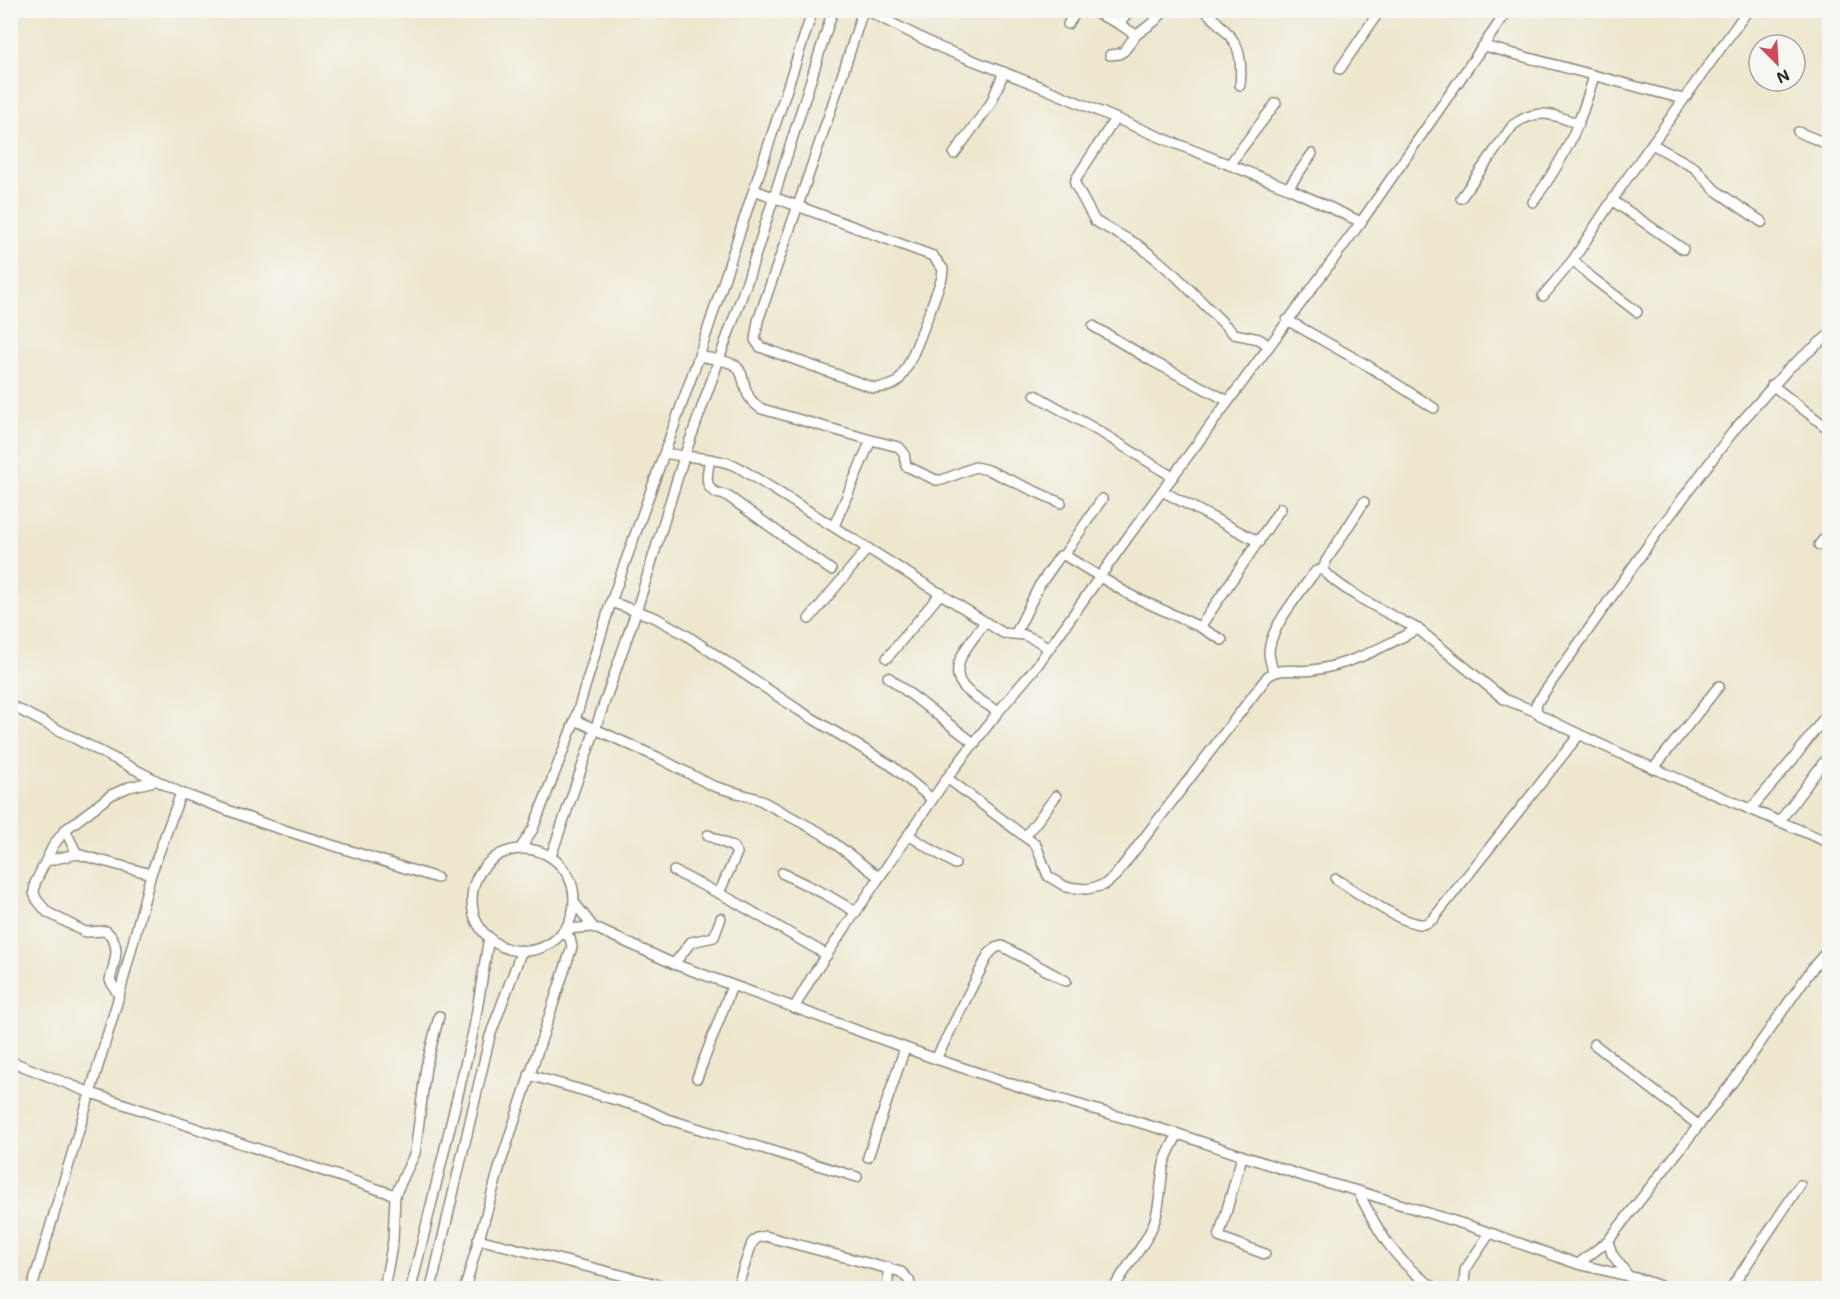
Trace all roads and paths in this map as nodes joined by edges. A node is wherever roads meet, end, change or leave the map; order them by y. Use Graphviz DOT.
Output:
graph roads {
  1 [pos="813,10"];
  2 [pos="833,10"];
  3 [pos="865,10"];
  4 [pos="1078,10"];
  5 [pos="1090,10"];
  6 [pos="1130,10"];
  7 [pos="1165,10"];
  8 [pos="1205,10"];
  9 [pos="1380,10"];
  10 [pos="1508,10"];
  11 [pos="1748,10"];
  12 [pos="1068,24"];
  13 [pos="1119,24"];
  14 [pos="1136,35"];
  15 [pos="1484,46"];
  16 [pos="1110,55"];
  17 [pos="1340,69"];
  18 [pos="1004,72"];
  19 [pos="1594,76"];
  20 [pos="1240,85"];
  21 [pos="1683,99"];
  22 [pos="1276,103"];
  23 [pos="1115,119"];
  24 [pos="1579,124"];
  25 [pos="1798,132"];
  26 [pos="1652,144"];
  27 [pos="1830,145"];
  28 [pos="954,154"];
  29 [pos="1312,154"];
  30 [pos="1229,165"];
  31 [pos="1288,188"];
  32 [pos="754,190"];
  33 [pos="774,198"];
  34 [pos="1461,198"];
  35 [pos="1613,201"];
  36 [pos="1533,202"];
  37 [pos="797,205"];
  38 [pos="1361,222"];
  39 [pos="1762,222"];
  40 [pos="1683,249"];
  41 [pos="1573,260"];
  42 [pos="1543,296"];
  43 [pos="1637,312"];
  44 [pos="1287,320"];
  45 [pos="1093,326"];
  46 [pos="1830,334"];
  47 [pos="1269,346"];
  48 [pos="699,356"];
  49 [pos="718,361"];
  50 [pos="1772,385"];
  51 [pos="1035,395"];
  52 [pos="1228,401"];
  53 [pos="1434,408"];
  54 [pos="1830,429"];
  55 [pos="871,440"];
  56 [pos="665,453"];
  57 [pos="684,457"];
  58 [pos="710,459"];
  59 [pos="1173,477"];
  60 [pos="1162,491"];
  61 [pos="1102,499"];
  62 [pos="1364,501"];
  63 [pos="1061,503"];
  64 [pos="1281,508"];
  65 [pos="834,526"];
  66 [pos="1830,531"];
  67 [pos="1259,542"];
  68 [pos="1819,545"];
  69 [pos="868,548"];
  70 [pos="1064,555"];
  71 [pos="1323,569"];
  72 [pos="831,570"];
  73 [pos="1099,577"];
  74 [pos="941,593"];
  75 [pos="611,602"];
  76 [pos="636,612"];
  77 [pos="809,619"];
  78 [pos="985,622"];
  79 [pos="1200,627"];
  80 [pos="1418,629"];
  81 [pos="1016,633"];
  82 [pos="1222,640"];
  83 [pos="1049,649"];
  84 [pos="887,658"];
  85 [pos="1273,673"];
  86 [pos="888,677"];
  87 [pos="1719,686"];
  88 [pos="10,705"];
  89 [pos="1830,710"];
  90 [pos="998,712"];
  91 [pos="1537,712"];
  92 [pos="575,720"];
  93 [pos="596,729"];
  94 [pos="1579,735"];
  95 [pos="975,744"];
  96 [pos="1830,754"];
  97 [pos="1653,769"];
  98 [pos="947,778"];
  99 [pos="155,781"];
  100 [pos="181,793"];
  101 [pos="1056,796"];
  102 [pos="932,799"];
  103 [pos="1750,810"];
  104 [pos="1779,822"];
  105 [pos="65,830"];
  106 [pos="708,835"];
  107 [pos="908,835"];
  108 [pos="1025,837"];
  109 [pos="1830,843"];
  110 [pos="520,849"];
  111 [pos="77,854"];
  112 [pos="551,856"];
  113 [pos="46,861"];
  114 [pos="955,864"];
  115 [pos="674,871"];
  116 [pos="782,873"];
  117 [pos="151,874"];
  118 [pos="879,877"];
  119 [pos="437,878"];
  120 [pos="1336,879"];
  121 [pos="720,893"];
  122 [pos="574,902"];
  123 [pos="856,912"];
  124 [pos="721,918"];
  125 [pos="593,927"];
  126 [pos="563,930"];
  127 [pos="489,937"];
  128 [pos="1830,948"];
  129 [pos="522,950"];
  130 [pos="827,955"];
  131 [pos="674,964"];
  132 [pos="1066,981"];
  133 [pos="732,986"];
  134 [pos="119,996"];
  135 [pos="794,1008"];
  136 [pos="439,1016"];
  137 [pos="1594,1044"];
  138 [pos="905,1048"];
  139 [pos="936,1059"];
  140 [pos="10,1061"];
  141 [pos="529,1076"];
  142 [pos="697,1078"];
  143 [pos="91,1093"];
  144 [pos="1698,1125"];
  145 [pos="1178,1134"];
  146 [pos="868,1157"];
  147 [pos="1242,1157"];
  148 [pos="856,1177"];
  149 [pos="1800,1185"];
  150 [pos="1358,1191"];
  151 [pos="395,1195"];
  152 [pos="1490,1233"];
  153 [pos="478,1239"];
  154 [pos="1608,1241"];
  155 [pos="1265,1254"];
  156 [pos="1578,1264"];
  157 [pos="888,1268"];
  158 [pos="1629,1277"];
  159 [pos="32,1288"];
  160 [pos="384,1288"];
  161 [pos="411,1288"];
  162 [pos="431,1288"];
  163 [pos="465,1288"];
  164 [pos="672,1288"];
  165 [pos="737,1288"];
  166 [pos="888,1288"];
  167 [pos="910,1288"];
  168 [pos="1114,1288"];
  169 [pos="1435,1288"];
  170 [pos="1464,1288"];
  171 [pos="1666,1288"];
  172 [pos="1731,1288"];
  1 -- 32 [label="street"];
  2 -- 33 [label="street"];
  3 -- 18 [label="street"];
  3 -- 37 [label="street"];
  4 -- 12 [label="street"];
  5 -- 13 [label="street"];
  6 -- 13 [label="street"];
  7 -- 14 [label="street"];
  8 -- 20 [label="street"];
  9 -- 17 [label="street"];
  10 -- 15 [label="street"];
  11 -- 21 [label="street"];
  13 -- 14 [label="street"];
  14 -- 16 [label="street"];
  15 -- 19 [label="street"];
  15 -- 38 [label="street"];
  18 -- 23 [label="street"];
  18 -- 28 [label="street"];
  19 -- 21 [label="street"];
  19 -- 24 [label="street"];
  21 -- 26 [label="street"];
  22 -- 30 [label="street"];
  23 -- 30 [label="street"];
  23 -- 47 [label="street"];
  24 -- 34 [label="street"];
  24 -- 36 [label="street"];
  25 -- 27 [label="street"];
  26 -- 35 [label="street"];
  26 -- 39 [label="street"];
  29 -- 31 [label="street"];
  30 -- 31 [label="street"];
  31 -- 38 [label="street"];
  32 -- 33 [label="street"];
  32 -- 48 [label="street"];
  33 -- 37 [label="street"];
  33 -- 49 [label="street"];
  35 -- 40 [label="street"];
  35 -- 41 [label="street"];
  37 -- 37 [label="street"];
  38 -- 44 [label="street"];
  41 -- 42 [label="street"];
  41 -- 43 [label="street"];
  44 -- 47 [label="street"];
  44 -- 53 [label="street"];
  45 -- 52 [label="street"];
  46 -- 50 [label="street"];
  47 -- 52 [label="street"];
  48 -- 49 [label="street"];
  48 -- 56 [label="street"];
  49 -- 55 [label="street"];
  49 -- 57 [label="street"];
  50 -- 54 [label="street"];
  50 -- 91 [label="street"];
  51 -- 59 [label="street"];
  52 -- 59 [label="street"];
  55 -- 63 [label="street"];
  55 -- 65 [label="street"];
  56 -- 57 [label="street"];
  56 -- 75 [label="street"];
  57 -- 58 [label="street"];
  57 -- 76 [label="street"];
  58 -- 65 [label="street"];
  58 -- 72 [label="street"];
  59 -- 60 [label="street"];
  60 -- 67 [label="street"];
  60 -- 73 [label="street"];
  61 -- 70 [label="street"];
  62 -- 71 [label="street"];
  64 -- 67 [label="street"];
  65 -- 69 [label="street"];
  66 -- 68 [label="street"];
  67 -- 79 [label="street"];
  69 -- 74 [label="street"];
  69 -- 77 [label="street"];
  70 -- 73 [label="street"];
  70 -- 81 [label="street"];
  71 -- 80 [label="street"];
  71 -- 85 [label="street"];
  73 -- 79 [label="street"];
  73 -- 83 [label="street"];
  74 -- 78 [label="street"];
  74 -- 84 [label="street"];
  75 -- 76 [label="street"];
  75 -- 92 [label="street"];
  76 -- 93 [label="street"];
  76 -- 102 [label="street"];
  78 -- 81 [label="street"];
  78 -- 90 [label="street"];
  79 -- 82 [label="street"];
  80 -- 85 [label="street"];
  80 -- 91 [label="street"];
  81 -- 83 [label="street"];
  83 -- 90 [label="street"];
  85 -- 108 [label="street"];
  86 -- 95 [label="street"];
  87 -- 97 [label="street"];
  88 -- 99 [label="street"];
  89 -- 103 [label="street"];
  90 -- 95 [label="street"];
  91 -- 94 [label="street"];
  92 -- 93 [label="street"];
  92 -- 110 [label="street"];
  93 -- 112 [label="street"];
  93 -- 118 [label="street"];
  94 -- 97 [label="street"];
  94 -- 120 [label="street"];
  95 -- 98 [label="street"];
  96 -- 104 [label="street"];
  97 -- 103 [label="street"];
  98 -- 102 [label="street"];
  98 -- 108 [label="street"];
  99 -- 100 [label="street"];
  99 -- 105 [label="street"];
  100 -- 117 [label="street"];
  100 -- 119 [label="street"];
  101 -- 108 [label="street"];
  102 -- 107 [label="street"];
  103 -- 104 [label="street"];
  104 -- 109 [label="street"];
  105 -- 111 [label="street"];
  105 -- 113 [label="street"];
  106 -- 121 [label="street"];
  107 -- 114 [label="street"];
  107 -- 118 [label="street"];
  110 -- 112 [label="street"];
  110 -- 127 [label="street"];
  111 -- 113 [label="street"];
  111 -- 117 [label="street"];
  112 -- 122 [label="street"];
  113 -- 134 [label="street"];
  115 -- 121 [label="street"];
  116 -- 123 [label="street"];
  117 -- 134 [label="street"];
  118 -- 123 [label="street"];
  121 -- 130 [label="street"];
  122 -- 125 [label="street"];
  122 -- 126 [label="street"];
  123 -- 130 [label="street"];
  124 -- 131 [label="street"];
  125 -- 126 [label="street"];
  125 -- 131 [label="street"];
  126 -- 129 [label="street"];
  126 -- 141 [label="street"];
  127 -- 129 [label="street"];
  127 -- 161 [label="street"];
  128 -- 144 [label="street"];
  129 -- 162 [label="street"];
  130 -- 135 [label="street"];
  131 -- 133 [label="street"];
  132 -- 139 [label="street"];
  133 -- 135 [label="street"];
  133 -- 142 [label="street"];
  134 -- 143 [label="street"];
  135 -- 138 [label="street"];
  136 -- 151 [label="street"];
  137 -- 144 [label="street"];
  138 -- 139 [label="street"];
  138 -- 146 [label="street"];
  139 -- 145 [label="street"];
  140 -- 143 [label="street"];
  141 -- 148 [label="street"];
  141 -- 153 [label="street"];
  143 -- 151 [label="street"];
  143 -- 159 [label="street"];
  144 -- 154 [label="street"];
  145 -- 147 [label="street"];
  145 -- 168 [label="street"];
  147 -- 150 [label="street"];
  147 -- 155 [label="street"];
  149 -- 172 [label="street"];
  150 -- 152 [label="street"];
  150 -- 169 [label="street"];
  151 -- 160 [label="street"];
  152 -- 156 [label="street"];
  152 -- 170 [label="street"];
  153 -- 163 [label="street"];
  153 -- 164 [label="street"];
  154 -- 156 [label="street"];
  154 -- 158 [label="street"];
  156 -- 158 [label="street"];
  157 -- 165 [label="street"];
  157 -- 166 [label="street"];
  157 -- 167 [label="street"];
  158 -- 171 [label="street"];
}
